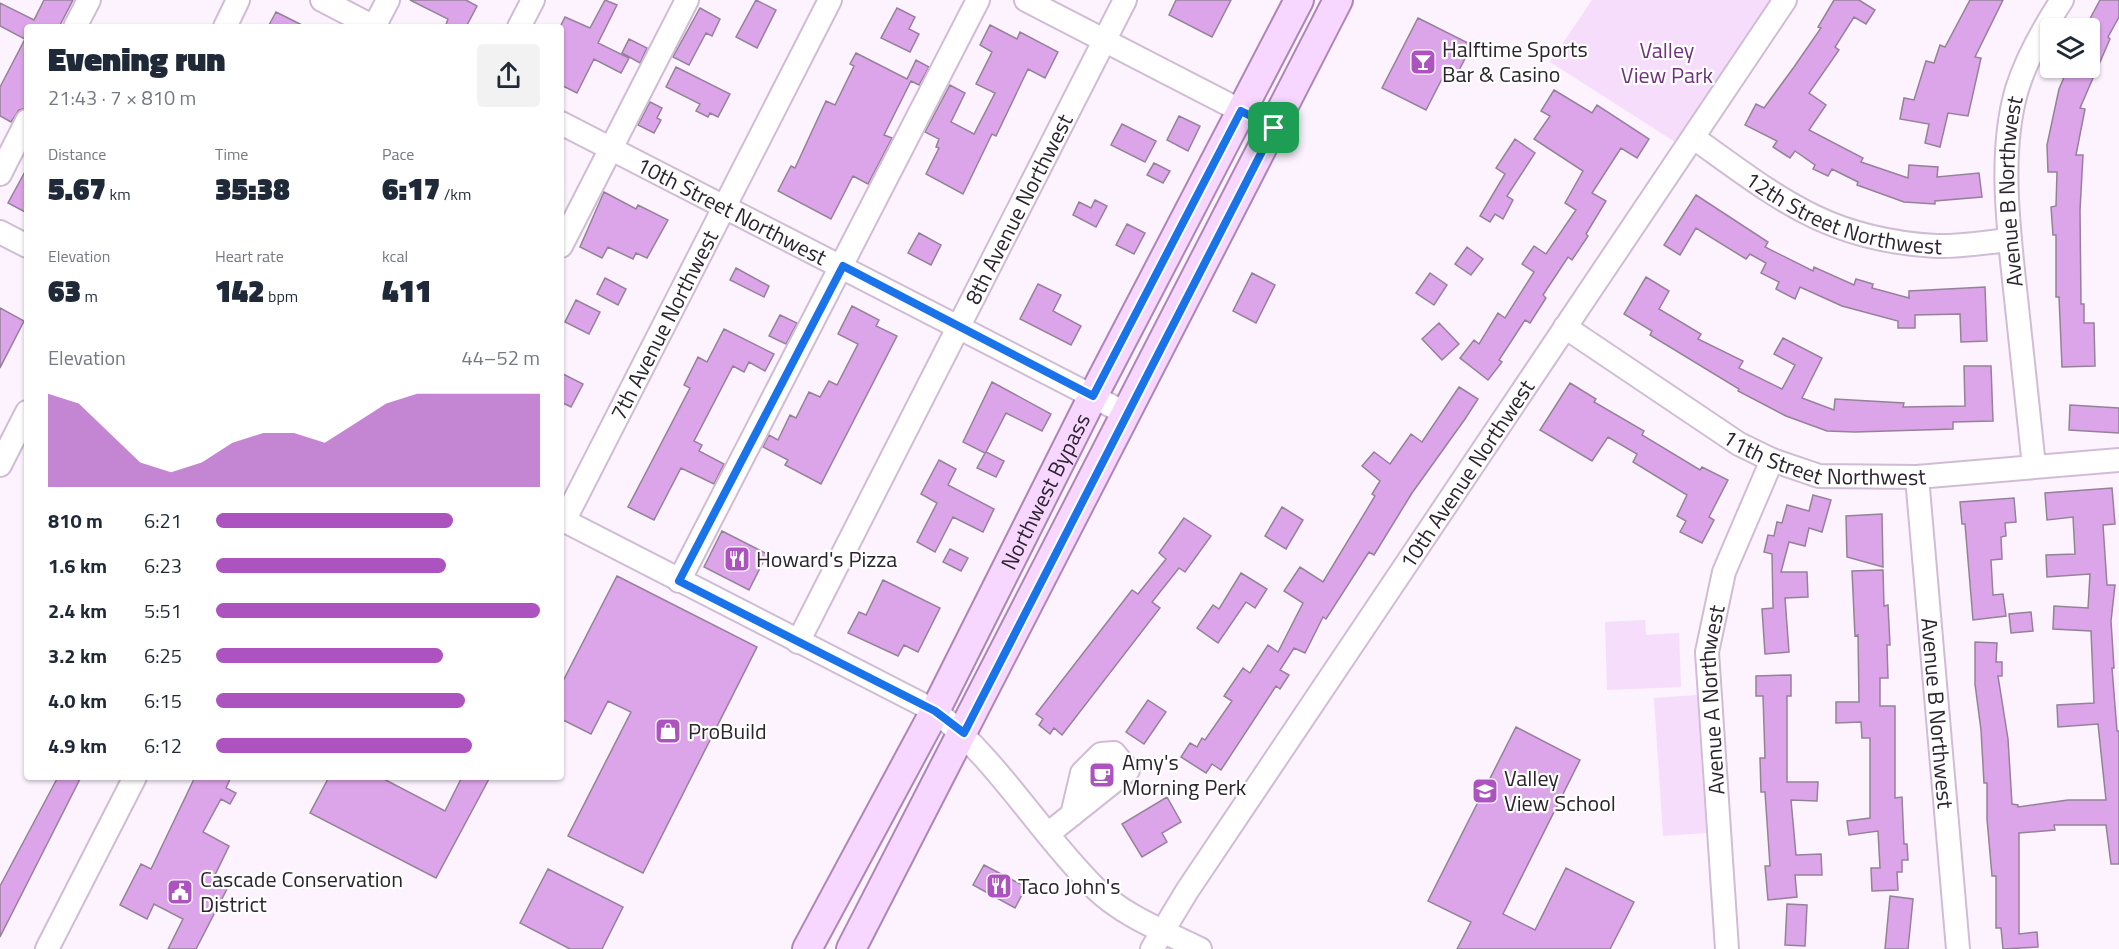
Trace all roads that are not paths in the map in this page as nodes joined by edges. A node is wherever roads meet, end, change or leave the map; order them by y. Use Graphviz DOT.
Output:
graph roads {
  1 [pos="89,0"];
  2 [pos="238,0"];
  3 [pos="322,0"];
  4 [pos="388,0"];
  5 [pos="533,0"];
  6 [pos="687,0"];
  7 [pos="830,0"];
  8 [pos="978,0"];
  9 [pos="1026,0"];
  10 [pos="1125,0"];
  11 [pos="1299,0"];
  12 [pos="1338,0"];
  13 [pos="1785,0"];
  14 [pos="2062,0"];
  15 [pos="77,24"];
  16 [pos="226,24"];
  17 [pos="368,24"];
  18 [pos="376,24"];
  19 [pos="521,24"];
  20 [pos="1104,41"];
  21 [pos="1241,111"];
  22 [pos="564,125"];
  23 [pos="24,127"];
  24 [pos="1274,128"];
  25 [pos="1694,138"];
  26 [pos="612,149"];
  27 [pos="0,174"];
  28 [pos="723,205"];
  29 [pos="0,232"];
  30 [pos="564,240"];
  31 [pos="2010,240"];
  32 [pos="24,244"];
  33 [pos="843,266"];
  34 [pos="958,325"];
  35 [pos="1565,327"];
  36 [pos="1093,396"];
  37 [pos="1128,414"];
  38 [pos="24,418"];
  39 [pos="1772,460"];
  40 [pos="2119,460"];
  41 [pos="0,465"];
  42 [pos="2034,466"];
  43 [pos="1917,477"];
  44 [pos="564,516"];
  45 [pos="564,521"];
  46 [pos="679,581"];
  47 [pos="798,642"];
  48 [pos="935,711"];
  49 [pos="964,733"];
  50 [pos="133,780"];
  51 [pos="1072,815"];
  52 [pos="1049,833"];
  53 [pos="1156,939"];
  54 [pos="47,949"];
  55 [pos="807,949"];
  56 [pos="851,949"];
  57 [pos="1200,949"];
  58 [pos="1727,949"];
  59 [pos="1958,949"];
  1 -- 15 [label="street"];
  2 -- 16 [label="street"];
  3 -- 17 [label="street"];
  4 -- 18 [label="street"];
  5 -- 19 [label="street"];
  6 -- 26 [label="street"];
  7 -- 28 [label="street, 7th Avenue Northwest"];
  8 -- 33 [label="street"];
  9 -- 20 [label="street"];
  10 -- 20 [label="street, 8th Avenue Northwest"];
  11 -- 21 [label="main road, Northwest Bypass"];
  12 -- 24 [label="main road, Northwest Bypass"];
  13 -- 25 [label="street, 10th Avenue Northwest"];
  14 -- 31 [label="street, Avenue B Northwest"];
  20 -- 21 [label="street"];
  20 -- 34 [label="street, 8th Avenue Northwest"];
  21 -- 24 [label="street"];
  21 -- 36 [label="main road, Northwest Bypass"];
  22 -- 26 [label="street, 10th Street Northwest"];
  23 -- 27 [label="street"];
  24 -- 37 [label="main road, Northwest Bypass"];
  25 -- 31 [label="street, 12th Street Northwest"];
  25 -- 35 [label="street, 10th Avenue Northwest"];
  26 -- 28 [label="street, 10th Street Northwest"];
  26 -- 30 [label="street"];
  28 -- 33 [label="street, 10th Street Northwest"];
  28 -- 44 [label="street, 7th Avenue Northwest"];
  29 -- 32 [label="street"];
  31 -- 42 [label="street, Avenue B Northwest"];
  33 -- 34 [label="street, 10th Street Northwest"];
  33 -- 46 [label="street"];
  34 -- 36 [label="street, 10th Street Northwest"];
  34 -- 47 [label="street, 8th Avenue Northwest"];
  35 -- 39 [label="street, 11th Street Northwest"];
  35 -- 53 [label="street, 10th Avenue Northwest"];
  36 -- 37 [label="street, 10th Street Northwest"];
  36 -- 48 [label="main road, Northwest Bypass"];
  37 -- 49 [label="main road, Northwest Bypass"];
  38 -- 41 [label="street"];
  39 -- 43 [label="street, 11th Street Northwest"];
  39 -- 58 [label="street, Avenue A Northwest"];
  40 -- 42 [label="street, 11th Street Northwest"];
  42 -- 43 [label="street, 11th Street Northwest"];
  43 -- 59 [label="street, Avenue B Northwest"];
  45 -- 46 [label="street"];
  46 -- 47 [label="street"];
  47 -- 48 [label="street"];
  48 -- 49 [label="street"];
  48 -- 55 [label="main road, Northwest Bypass"];
  49 -- 52 [label="street"];
  49 -- 56 [label="main road, Northwest Bypass"];
  50 -- 54 [label="street"];
  51 -- 52 [label="street"];
  52 -- 53 [label="street"];
  53 -- 57 [label="street"];
}
